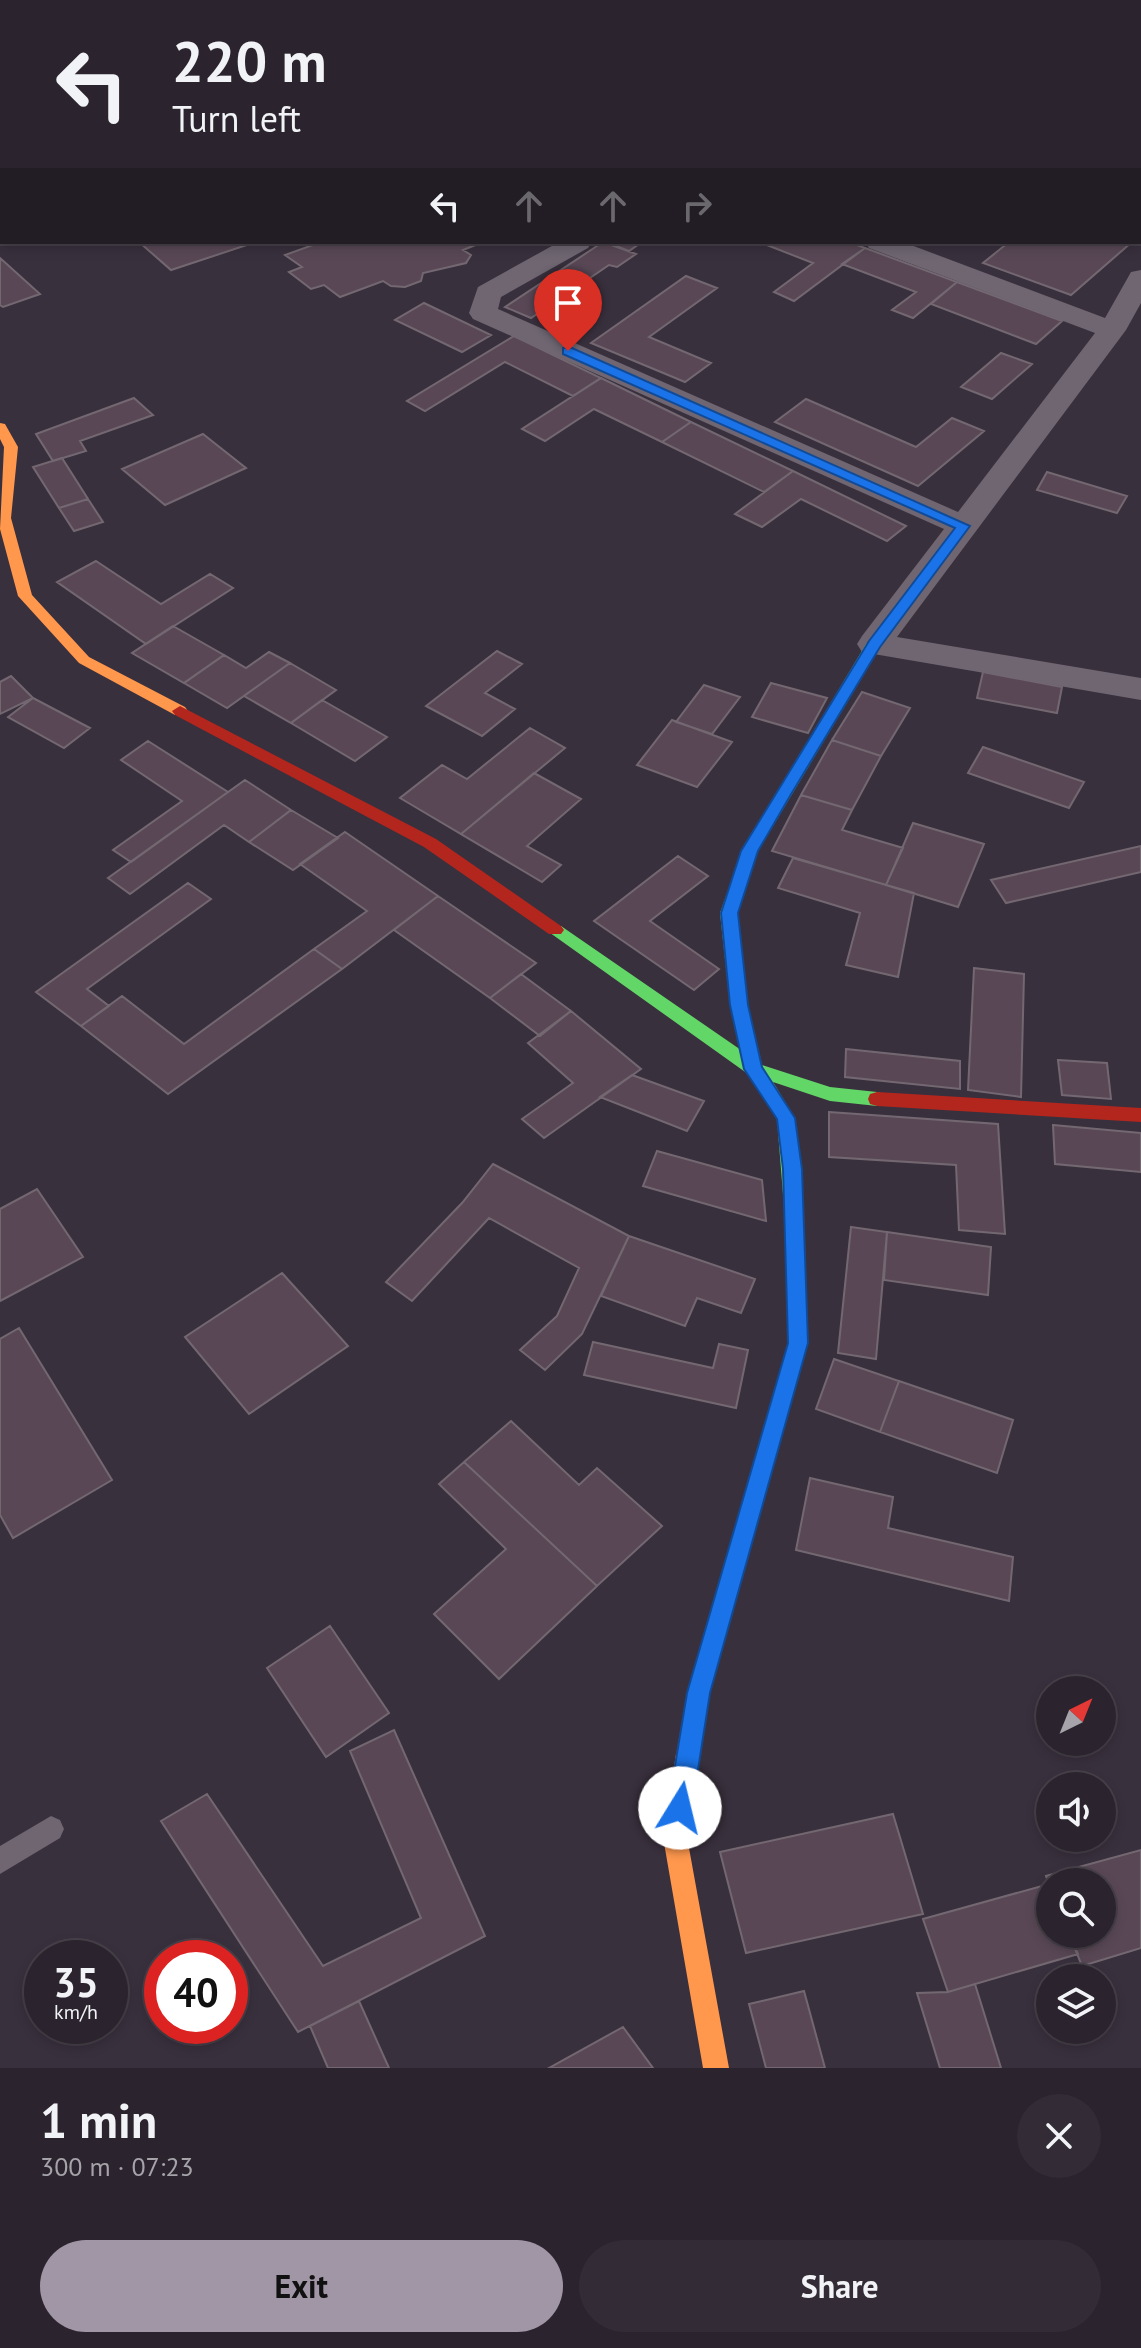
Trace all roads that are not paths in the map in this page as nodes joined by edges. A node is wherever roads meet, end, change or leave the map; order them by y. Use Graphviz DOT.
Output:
graph roads {
  1 [pos="575,244"];
  2 [pos="883,244"];
  3 [pos="1141,278"];
  4 [pos="1112,330"];
  5 [pos="0,427"];
  6 [pos="963,526"];
  7 [pos="874,644"];
  8 [pos="1141,689"];
  9 [pos="754,1069"];
  10 [pos="1141,1115"];
  11 [pos="51,1829"];
  12 [pos="0,1861"];
  13 [pos="716,2068"];
  1 -- 6 [label="street"];
  2 -- 4 [label="street"];
  3 -- 4 [label="street"];
  4 -- 6 [label="street"];
  5 -- 9 [label="street"];
  6 -- 7 [label="street"];
  7 -- 8 [label="street"];
  7 -- 9 [label="street"];
  9 -- 10 [label="street"];
  9 -- 13 [label="street"];
  11 -- 12 [label="lane"];
}
